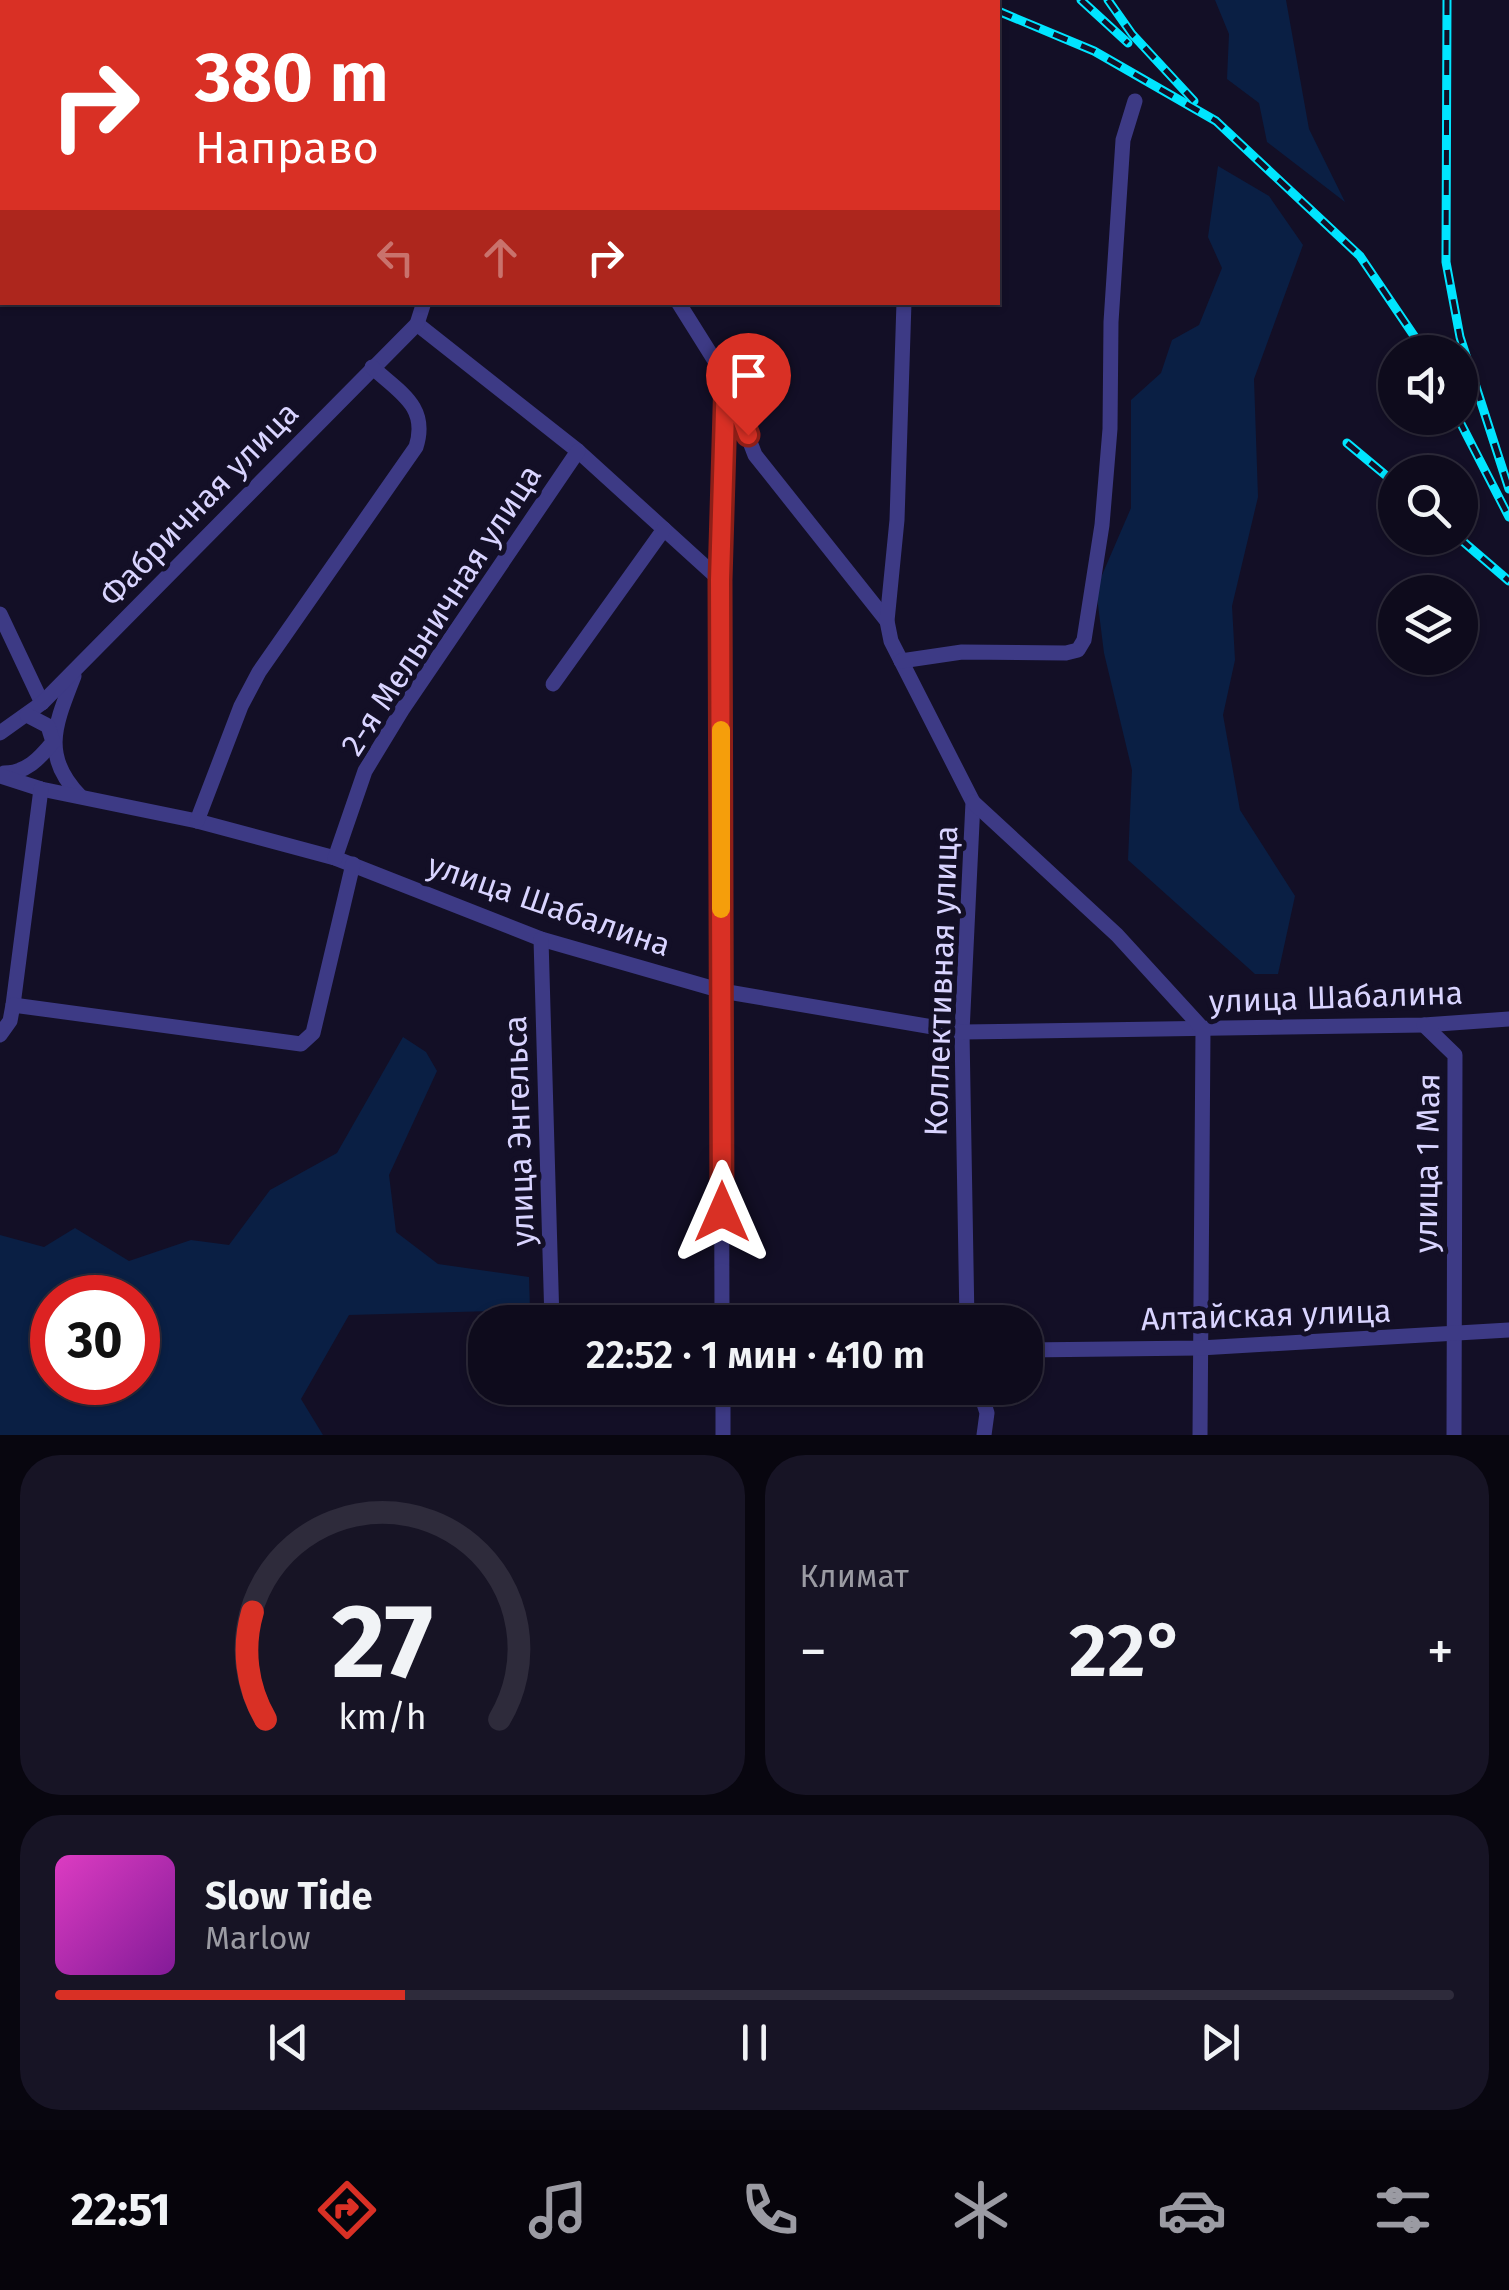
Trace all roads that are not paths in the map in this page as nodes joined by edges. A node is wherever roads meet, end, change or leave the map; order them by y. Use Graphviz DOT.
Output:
graph roads {
  1 [pos="1136,101"];
  2 [pos="423,305"];
  3 [pos="680,305"];
  4 [pos="904,305"];
  5 [pos="417,324"];
  6 [pos="372,367"];
  7 [pos="726,377"];
  8 [pos="578,451"];
  9 [pos="664,529"];
  10 [pos="720,580"];
  11 [pos="0,614"];
  12 [pos="886,621"];
  13 [pos="901,661"];
  14 [pos="77,667"];
  15 [pos="552,684"];
  16 [pos="42,703"];
  17 [pos="26,714"];
  18 [pos="2,734"];
  19 [pos="52,742"];
  20 [pos="0,775"];
  21 [pos="41,789"];
  22 [pos="82,798"];
  23 [pos="973,802"];
  24 [pos="197,821"];
  25 [pos="335,858"];
  26 [pos="353,864"];
  27 [pos="540,939"];
  28 [pos="722,991"];
  29 [pos="13,1005"];
  30 [pos="1509,1019"];
  31 [pos="1424,1025"];
  32 [pos="1203,1029"];
  33 [pos="962,1032"];
  34 [pos="0,1035"];
  35 [pos="551,1305"];
  36 [pos="722,1305"];
  37 [pos="967,1305"];
  38 [pos="1509,1330"];
  39 [pos="1452,1334"];
  40 [pos="1200,1348"];
  41 [pos="1043,1350"];
  42 [pos="722,1405"];
  43 [pos="984,1405"];
  44 [pos="722,1435"];
  45 [pos="984,1435"];
  46 [pos="1200,1435"];
  47 [pos="1454,1435"];
  1 -- 13 [label="street"];
  2 -- 5 [label="street, Фабричная улица"];
  3 -- 7 [label="street"];
  4 -- 12 [label="street, Коллективная улица"];
  5 -- 6 [label="street, Фабричная улица"];
  5 -- 8 [label="street"];
  6 -- 14 [label="street, Фабричная улица"];
  6 -- 24 [label="street"];
  7 -- 10 [label="street"];
  7 -- 12 [label="street"];
  8 -- 9 [label="street"];
  8 -- 25 [label="street, 2-я Мельничная улица"];
  9 -- 10 [label="street"];
  9 -- 15 [label="street"];
  10 -- 28 [label="street"];
  11 -- 16 [label="street"];
  12 -- 13 [label="street, Коллективная улица"];
  13 -- 23 [label="street, Коллективная улица"];
  14 -- 16 [label="street, Фабричная улица"];
  14 -- 19 [label="street"];
  16 -- 17 [label="street, Фабричная улица"];
  17 -- 18 [label="street, Фабричная улица"];
  17 -- 19 [label="street"];
  19 -- 20 [label="street"];
  19 -- 22 [label="street"];
  20 -- 21 [label="street, улица Шабалина"];
  21 -- 22 [label="street, улица Шабалина"];
  21 -- 29 [label="street"];
  22 -- 24 [label="street, улица Шабалина"];
  23 -- 32 [label="street"];
  23 -- 33 [label="street, Коллективная улица"];
  24 -- 25 [label="street, улица Шабалина"];
  25 -- 26 [label="street, улица Шабалина"];
  26 -- 27 [label="street, улица Шабалина"];
  26 -- 29 [label="street"];
  27 -- 28 [label="street, улица Шабалина"];
  27 -- 35 [label="street, улица Энгельса"];
  28 -- 33 [label="street, улица Шабалина"];
  28 -- 36 [label="street"];
  29 -- 34 [label="street"];
  30 -- 31 [label="street, улица Шабалина"];
  31 -- 32 [label="street, улица Шабалина"];
  31 -- 39 [label="street, улица 1 Мая"];
  32 -- 33 [label="street, улица Шабалина"];
  32 -- 40 [label="street"];
  33 -- 37 [label="street, Коллективная улица"];
  38 -- 39 [label="street, Алтайская улица"];
  39 -- 40 [label="street, Алтайская улица"];
  39 -- 47 [label="street, улица 1 Мая"];
  40 -- 41 [label="street, Алтайская улица"];
  40 -- 46 [label="street"];
  42 -- 44 [label="street"];
  43 -- 45 [label="street"];
}
